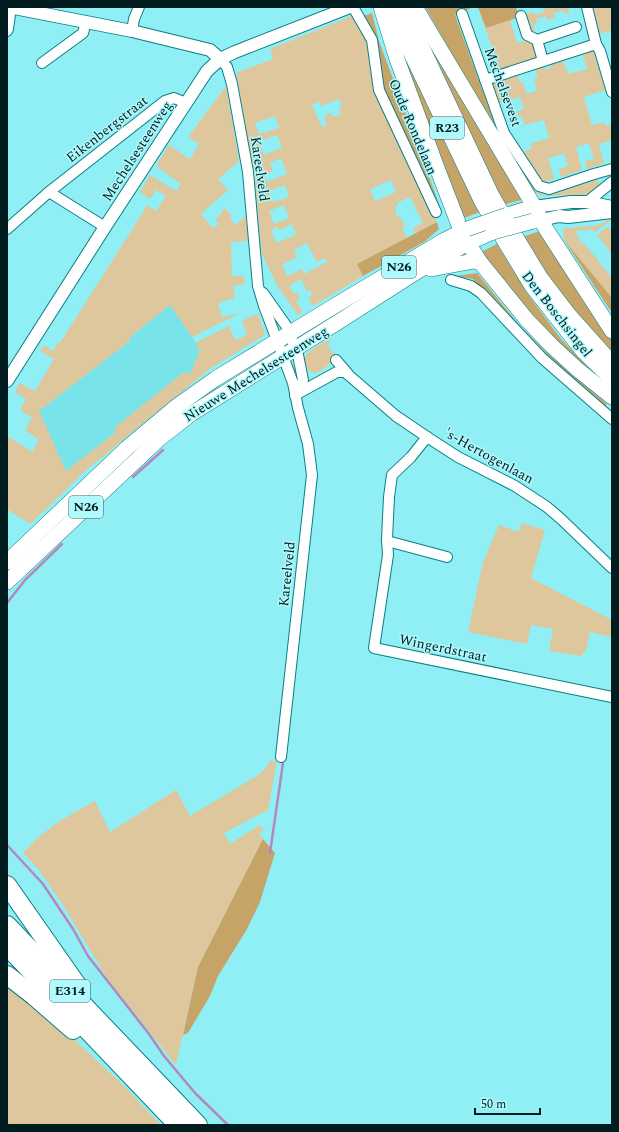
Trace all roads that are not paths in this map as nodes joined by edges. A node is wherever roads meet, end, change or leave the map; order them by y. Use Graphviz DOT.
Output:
graph roads {
  1 [pos="10,7"];
  2 [pos="140,7"];
  3 [pos="351,7"];
  4 [pos="415,7"];
  5 [pos="587,7"];
  6 [pos="391,8"];
  7 [pos="462,14"];
  8 [pos="521,16"];
  9 [pos="86,22"];
  10 [pos="576,27"];
  11 [pos="7,30"];
  12 [pos="132,31"];
  13 [pos="537,40"];
  14 [pos="596,44"];
  15 [pos="220,59"];
  16 [pos="543,61"];
  17 [pos="42,63"];
  18 [pos="485,80"];
  19 [pos="612,92"];
  20 [pos="186,102"];
  21 [pos="612,169"];
  22 [pos="601,172"];
  23 [pos="609,184"];
  24 [pos="49,192"];
  25 [pos="587,202"];
  26 [pos="612,207"];
  27 [pos="436,212"];
  28 [pos="612,212"];
  29 [pos="533,214"];
  30 [pos="559,216"];
  31 [pos="105,227"];
  32 [pos="7,229"];
  33 [pos="467,236"];
  34 [pos="512,242"];
  35 [pos="480,262"];
  36 [pos="418,271"];
  37 [pos="451,280"];
  38 [pos="258,286"];
  39 [pos="612,331"];
  40 [pos="284,337"];
  41 [pos="296,348"];
  42 [pos="283,356"];
  43 [pos="336,360"];
  44 [pos="612,363"];
  45 [pos="348,374"];
  46 [pos="612,379"];
  47 [pos="7,381"];
  48 [pos="295,395"];
  49 [pos="612,397"];
  50 [pos="612,419"];
  51 [pos="427,438"];
  52 [pos="387,541"];
  53 [pos="447,557"];
  54 [pos="7,562"];
  55 [pos="612,568"];
  56 [pos="7,582"];
  57 [pos="612,697"];
  58 [pos="281,757"];
  59 [pos="7,885"];
  60 [pos="7,925"];
  61 [pos="7,946"];
  62 [pos="7,975"];
  63 [pos="132,1056"];
  64 [pos="113,1057"];
  65 [pos="178,1125"];
  66 [pos="198,1125"];
  1 -- 9 [label="street"];
  1 -- 11 [label="street"];
  2 -- 12 [label="street"];
  3 -- 15 [label="street, Mechelsesteenweg"];
  3 -- 27 [label="street, Oude Rondelaan"];
  4 -- 29 [label="main road"];
  5 -- 14 [label="street"];
  6 -- 33 [label="main road"];
  6 -- 34 [label="main road, R23"];
  7 -- 18 [label="street, Mechelsevest"];
  8 -- 13 [label="street"];
  9 -- 12 [label="street"];
  9 -- 17 [label="street"];
  10 -- 13 [label="street"];
  12 -- 15 [label="street"];
  13 -- 16 [label="street"];
  14 -- 16 [label="street"];
  14 -- 19 [label="street"];
  15 -- 20 [label="street, Mechelsesteenweg"];
  15 -- 38 [label="street, Kareelveld"];
  16 -- 18 [label="street"];
  18 -- 22 [label="street, Mechelsevest"];
  20 -- 24 [label="street, Eikenbergstraat"];
  20 -- 31 [label="street, Mechelsesteenweg"];
  21 -- 22 [label="street"];
  22 -- 23 [label="street"];
  23 -- 25 [label="street"];
  24 -- 31 [label="street"];
  24 -- 32 [label="street, Eikenbergstraat"];
  25 -- 26 [label="street"];
  25 -- 29 [label="street"];
  25 -- 30 [label="street"];
  28 -- 30 [label="street"];
  29 -- 30 [label="street"];
  29 -- 33 [label="main road, Nieuwe Mechelsesteenweg / N26, bridge"];
  29 -- 39 [label="main road"];
  31 -- 47 [label="street, Mechelsesteenweg"];
  33 -- 35 [label="main road"];
  33 -- 36 [label="main road, Nieuwe Mechelsesteenweg / N26"];
  33 -- 40 [label="main road, Nieuwe Mechelsesteenweg / N26"];
  34 -- 44 [label="main road, Den Boschsingel / R23"];
  34 -- 46 [label="main road, Den Boschsingel / R23"];
  35 -- 36 [label="main road"];
  35 -- 49 [label="main road"];
  36 -- 41 [label="main road, Nieuwe Mechelsesteenweg / N26"];
  37 -- 50 [label="street"];
  38 -- 40 [label="street, Kareelveld"];
  38 -- 40 [label="street, Kareelveld"];
  40 -- 41 [label="street, Kareelveld"];
  40 -- 42 [label="street, Kareelveld"];
  40 -- 54 [label="main road, Nieuwe Mechelsesteenweg / N26"];
  41 -- 42 [label="main road, Nieuwe Mechelsesteenweg / N26"];
  41 -- 48 [label="street, Kareelveld"];
  42 -- 48 [label="street, Kareelveld"];
  42 -- 56 [label="main road, Nieuwe Mechelsesteenweg / N26"];
  43 -- 45 [label="street, 's-Hertogenlaan"];
  45 -- 48 [label="street"];
  45 -- 51 [label="street, 's-Hertogenlaan"];
  48 -- 58 [label="street, Kareelveld"];
  51 -- 52 [label="street, Wingerdstraat"];
  51 -- 55 [label="street, 's-Hertogenlaan"];
  52 -- 53 [label="street"];
  52 -- 57 [label="street, Wingerdstraat"];
  59 -- 63 [label="highway"];
  60 -- 63 [label="highway, E314"];
  61 -- 64 [label="highway, E314"];
  62 -- 64 [label="highway"];
  63 -- 66 [label="highway, E314"];
  64 -- 65 [label="highway, E314"];
}
